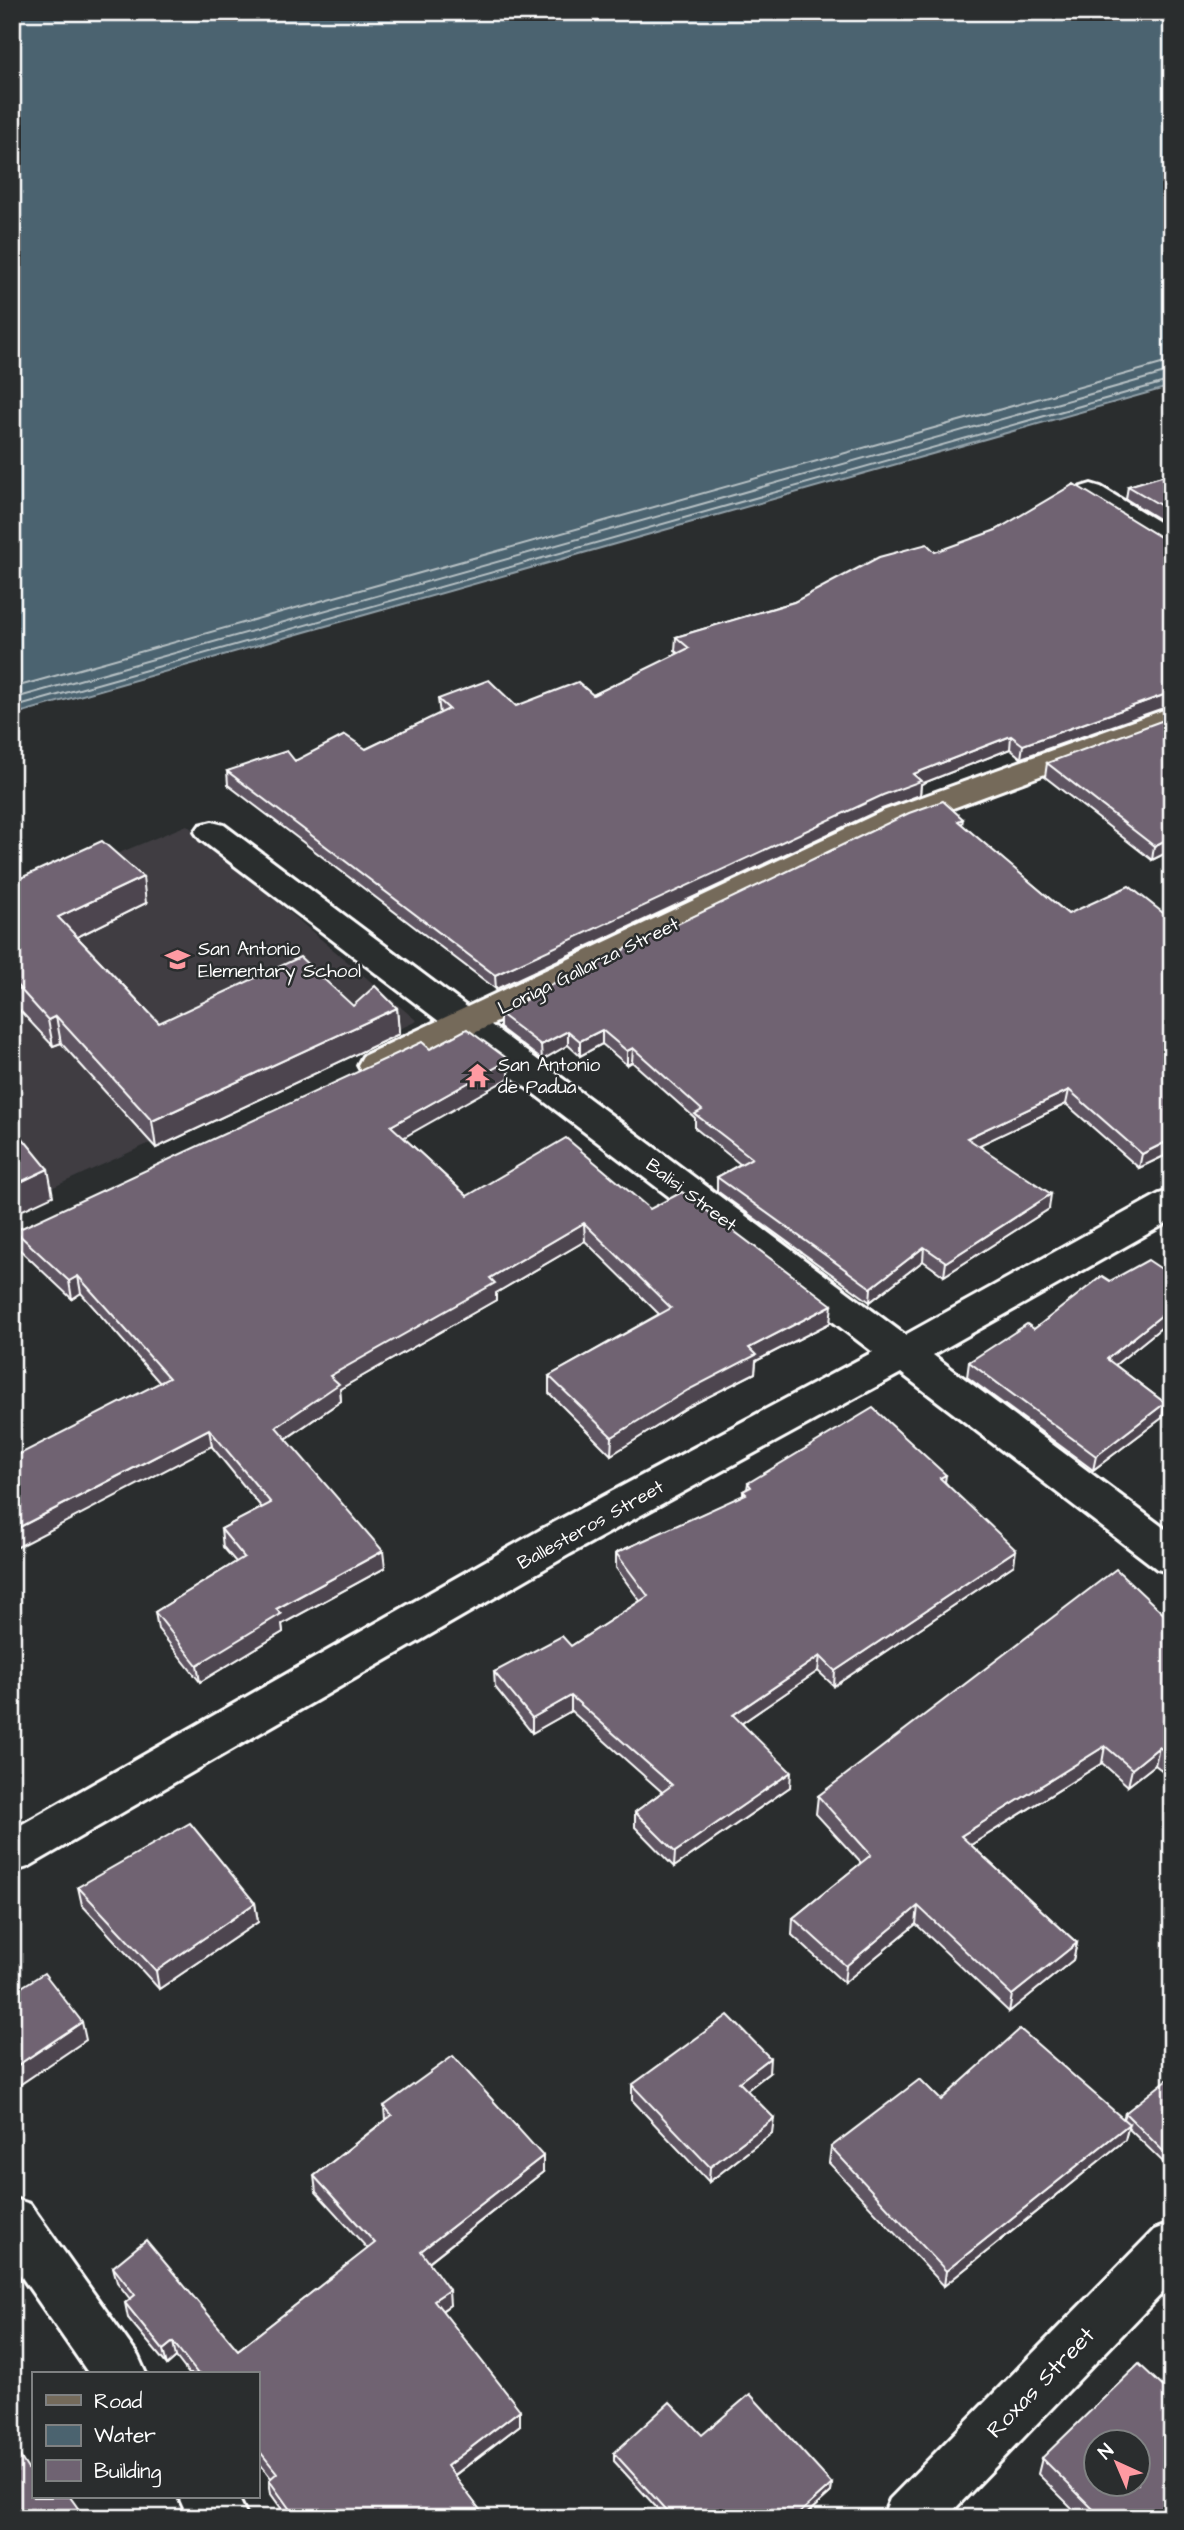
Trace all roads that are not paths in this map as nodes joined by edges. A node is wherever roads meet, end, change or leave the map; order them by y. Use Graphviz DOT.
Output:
graph roads {
  1 [pos="1091,493"];
  2 [pos="1172,543"];
  3 [pos="1172,716"];
  4 [pos="212,832"];
  5 [pos="465,1023"];
  6 [pos="352,1076"];
  7 [pos="1172,1203"];
  8 [pos="904,1354"];
  9 [pos="1172,1557"];
  10 [pos="12,1853"];
  11 [pos="12,2221"];
  12 [pos="1172,2246"];
  13 [pos="119,2372"];
  14 [pos="207,2498"];
  15 [pos="220,2518"];
  16 [pos="909,2518"];
  1 -- 2 [label="street"];
  3 -- 5 [label="main road, Loriga Gallarza Street"];
  4 -- 5 [label="street, Balisi Street"];
  5 -- 6 [label="main road, Loriga Gallarza Street"];
  5 -- 8 [label="street, Balisi Street"];
  7 -- 8 [label="street, Ballesteros Street"];
  8 -- 9 [label="street, Balisi Street"];
  8 -- 10 [label="street, Ballesteros Street"];
  11 -- 13 [label="street"];
  12 -- 16 [label="street, Roxas Street"];
  14 -- 15 [label="street"];
}
